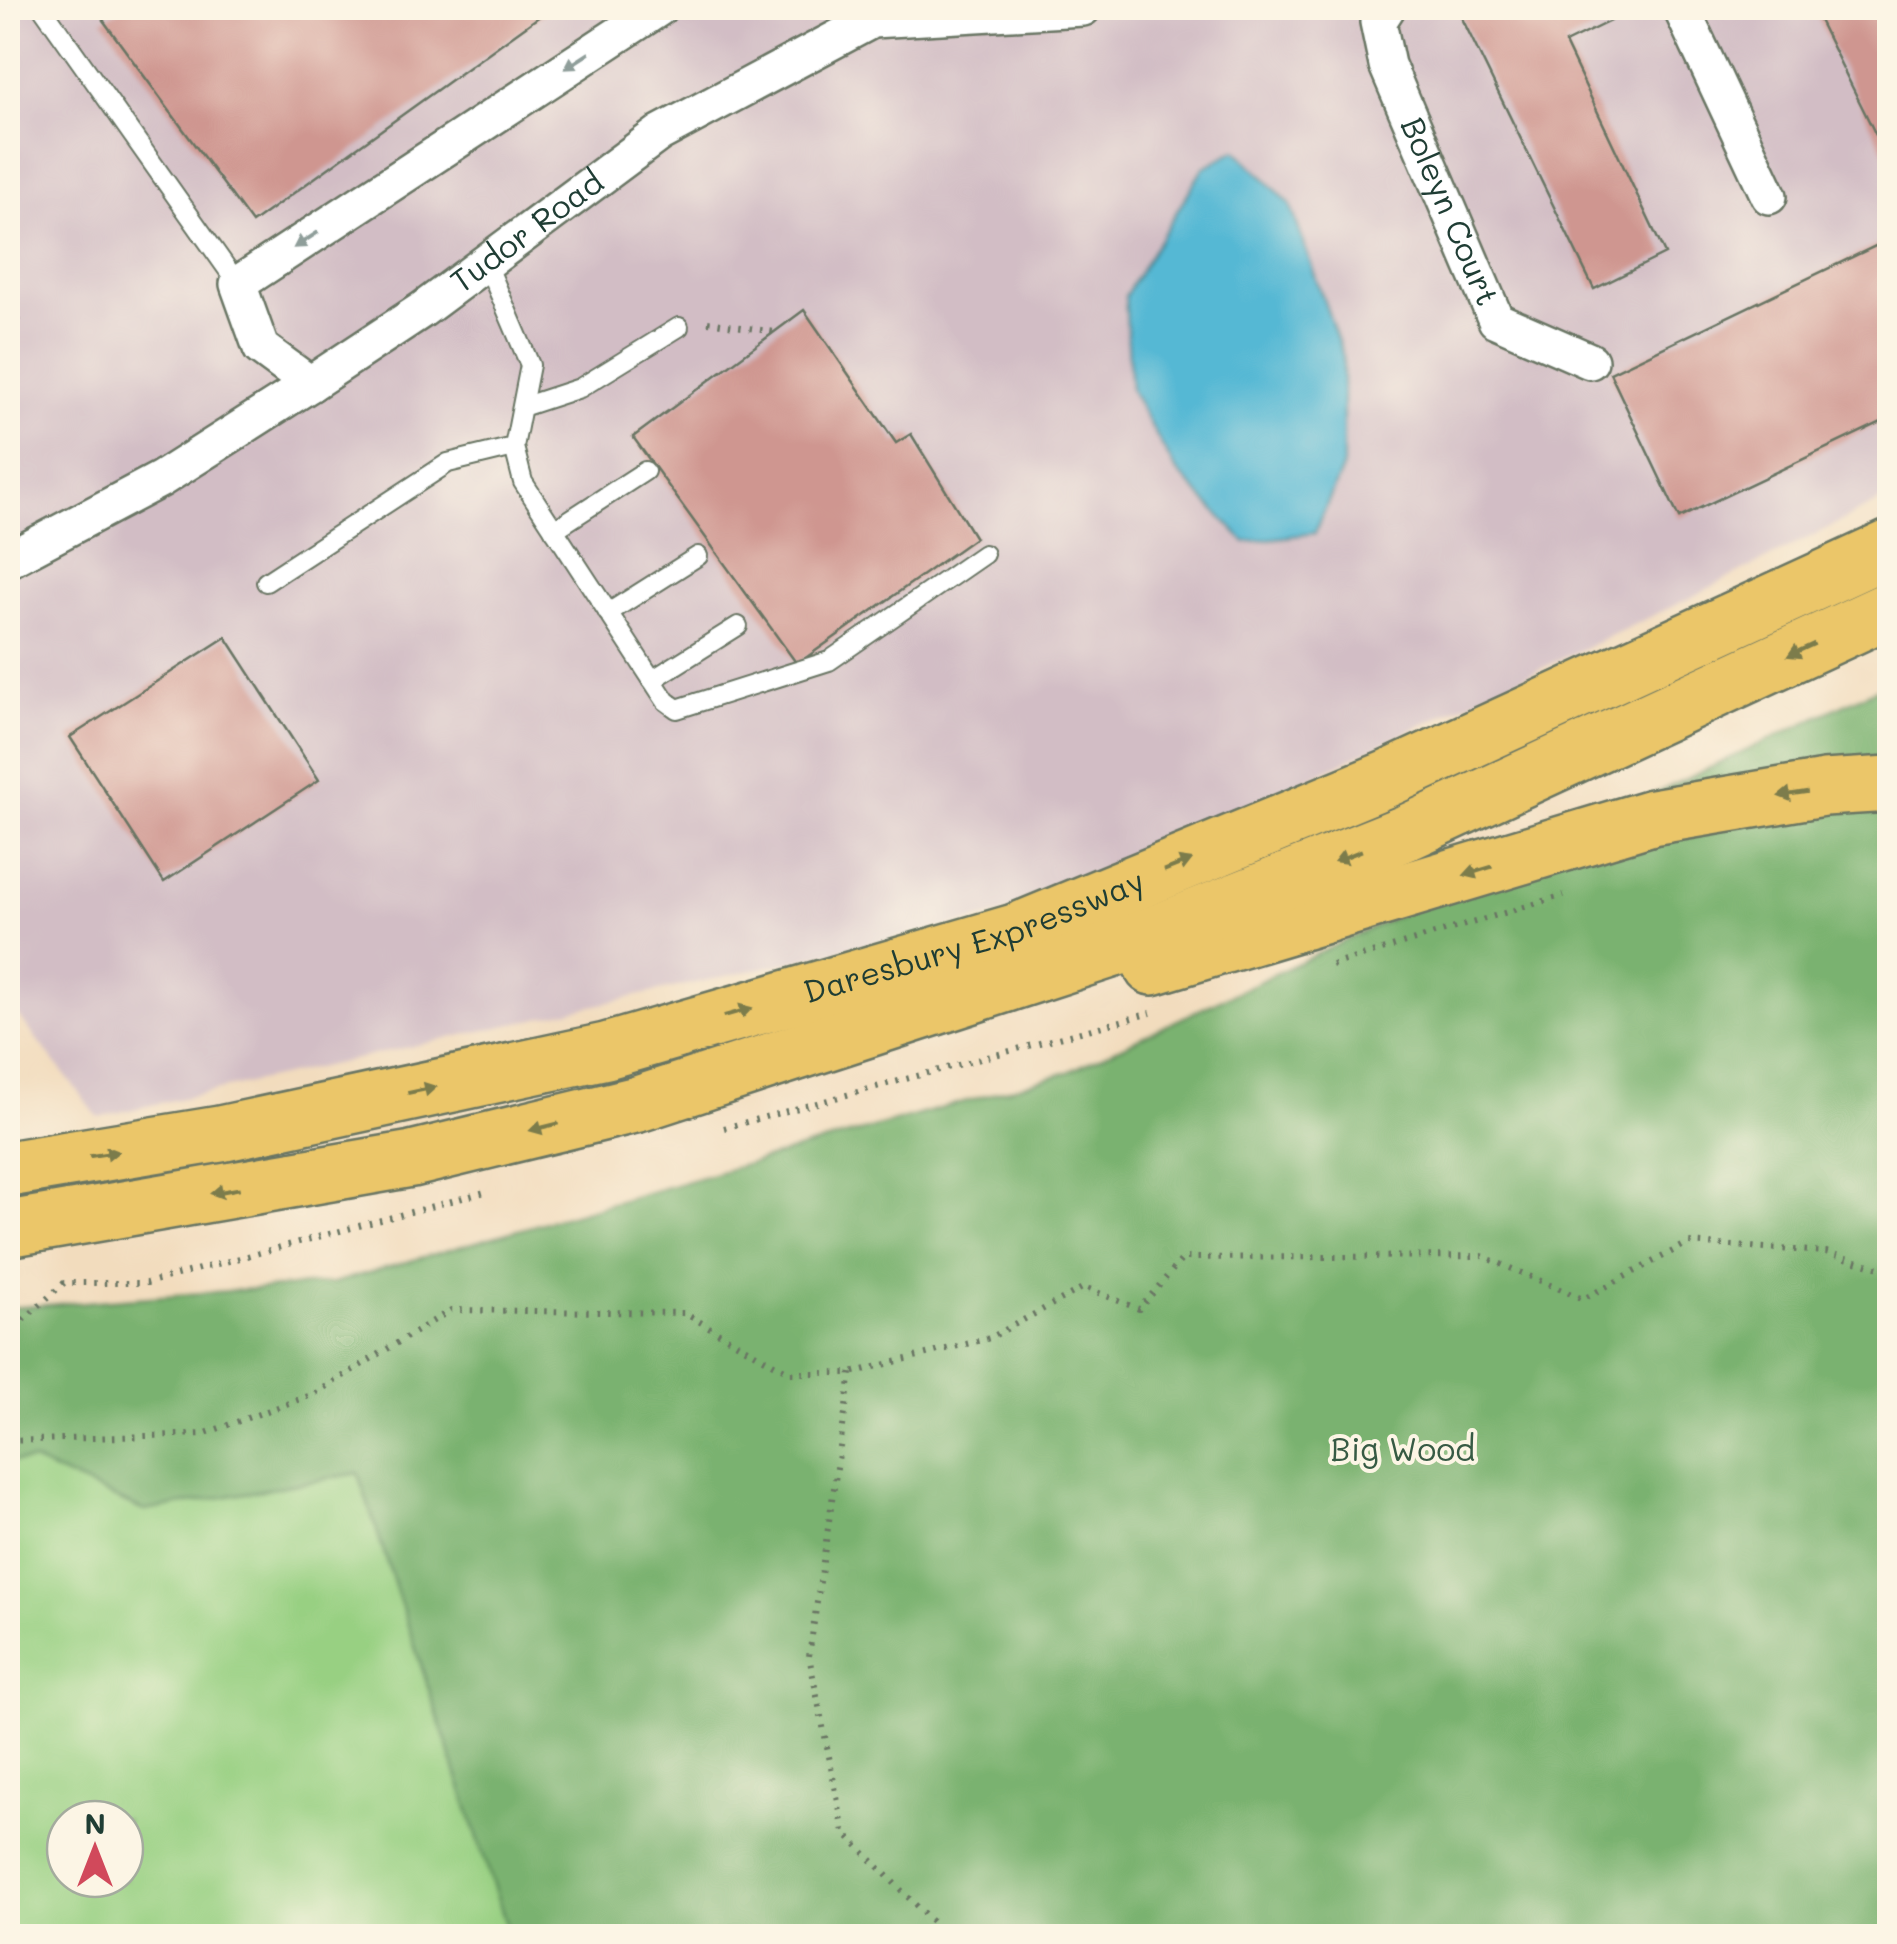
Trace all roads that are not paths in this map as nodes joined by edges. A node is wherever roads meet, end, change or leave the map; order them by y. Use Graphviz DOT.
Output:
graph roads {
  1 [pos="47,8"];
  2 [pos="658,8"];
  3 [pos="1083,8"];
  4 [pos="1387,8"];
  5 [pos="1681,8"];
  6 [pos="868,14"];
  7 [pos="1769,196"];
  8 [pos="486,262"];
  9 [pos="238,284"];
  10 [pos="678,327"];
  11 [pos="1590,362"];
  12 [pos="310,384"];
  13 [pos="525,406"];
  14 [pos="514,447"];
  15 [pos="644,471"];
  16 [pos="554,530"];
  17 [pos="1890,548"];
  18 [pos="984,554"];
  19 [pos="698,556"];
  20 [pos="8,560"];
  21 [pos="266,582"];
  22 [pos="1890,609"];
  23 [pos="608,613"];
  24 [pos="738,626"];
  25 [pos="652,680"];
  26 [pos="1890,784"];
  27 [pos="638,1104"];
  28 [pos="8,1169"];
  29 [pos="8,1229"];
  1 -- 9 [label="lane"];
  2 -- 9 [label="street, one-way"];
  3 -- 6 [label="street, Tudor Road"];
  4 -- 11 [label="street, Boleyn Court"];
  5 -- 7 [label="street"];
  6 -- 8 [label="street, Tudor Road"];
  8 -- 12 [label="street, Tudor Road"];
  8 -- 13 [label="lane"];
  9 -- 12 [label="street"];
  10 -- 13 [label="lane"];
  12 -- 20 [label="street, Tudor Road"];
  13 -- 14 [label="lane"];
  14 -- 16 [label="lane"];
  14 -- 21 [label="lane"];
  15 -- 16 [label="lane"];
  16 -- 23 [label="lane"];
  28 -- 17 [label="main road, Daresbury Expressway, one-way"];
  18 -- 25 [label="lane"];
  19 -- 23 [label="lane"];
  22 -- 27 [label="main road, Daresbury Expressway, one-way"];
  23 -- 25 [label="lane"];
  24 -- 25 [label="lane"];
  26 -- 27 [label="main road, one-way"];
  27 -- 29 [label="main road, Daresbury Expressway, one-way"];
}
